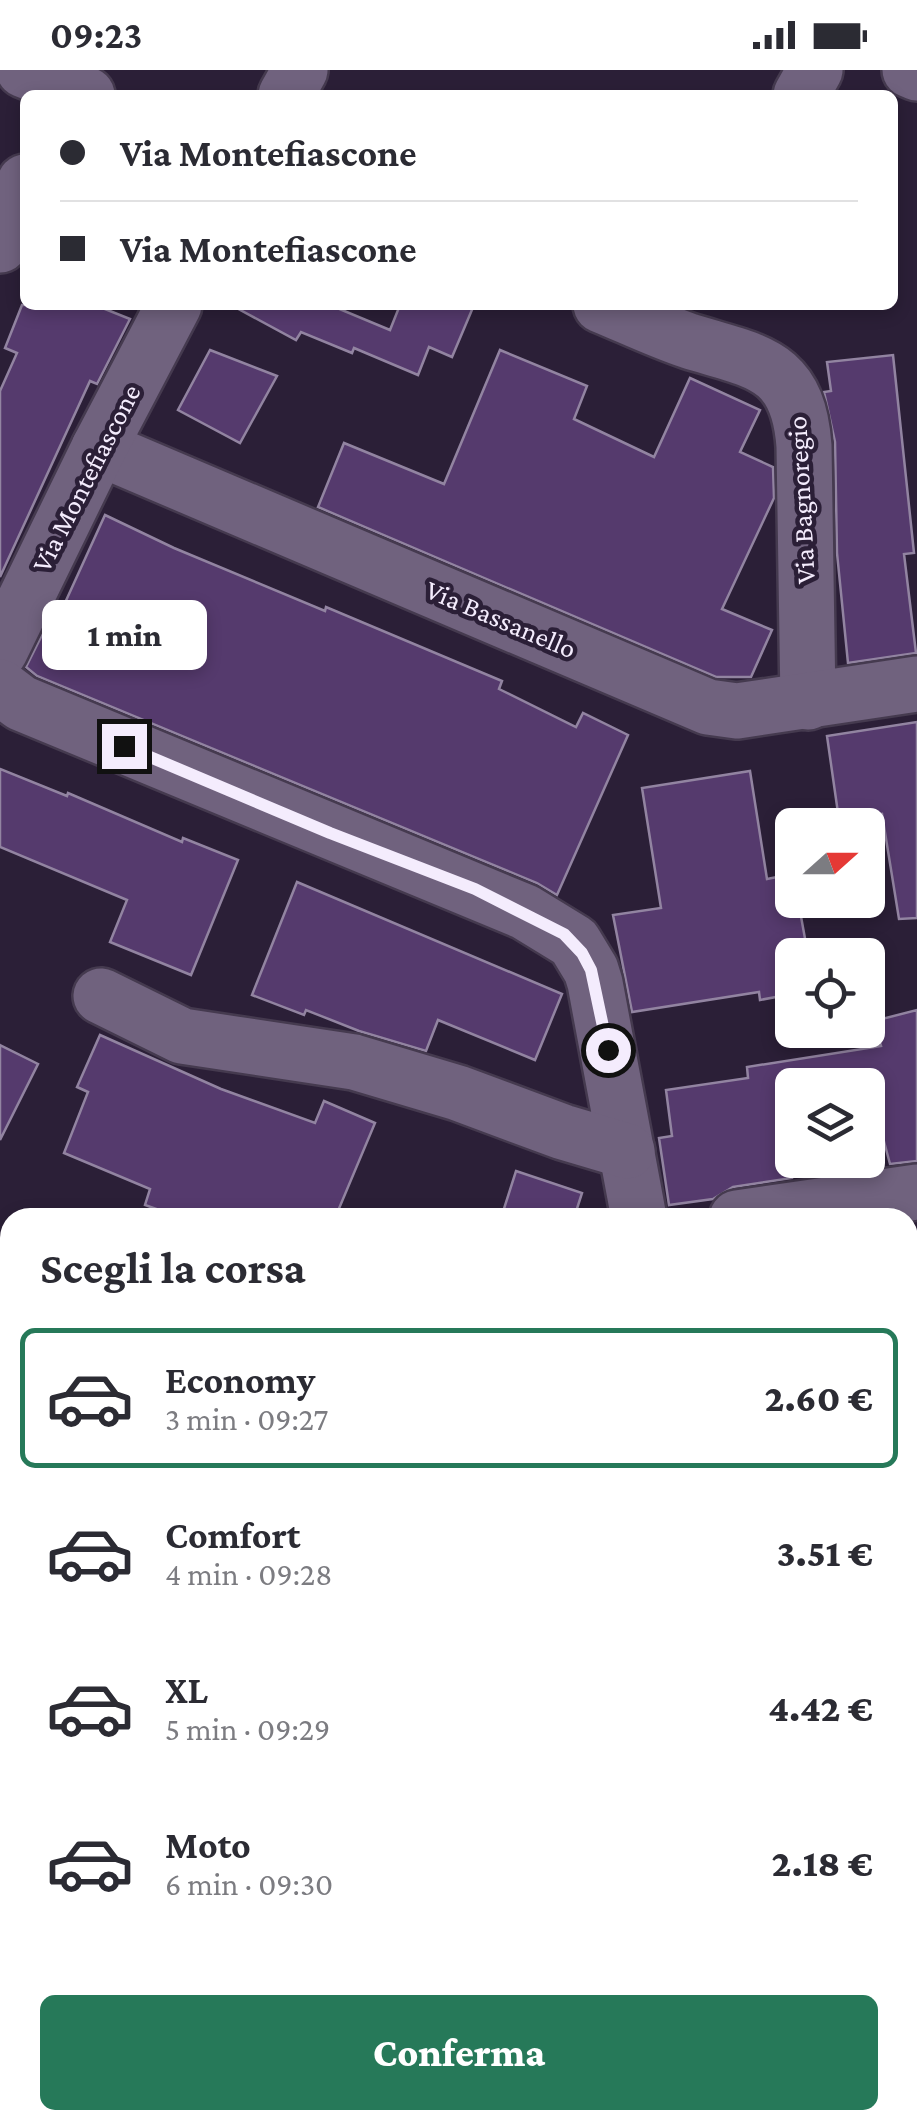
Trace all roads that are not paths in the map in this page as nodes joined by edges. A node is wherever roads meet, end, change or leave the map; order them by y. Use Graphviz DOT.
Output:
graph roads {
  1 [pos="910,70"];
  2 [pos="917,74"];
  3 [pos="20,195"];
  4 [pos="0,245"];
  5 [pos="171,310"];
  6 [pos="627,310"];
  7 [pos="680,320"];
  8 [pos="99,448"];
  9 [pos="0,651"];
  10 [pos="917,684"];
  11 [pos="0,686"];
  12 [pos="808,702"];
  13 [pos="101,996"];
  14 [pos="627,1152"];
  15 [pos="917,1192"];
  16 [pos="638,1208"];
  17 [pos="806,1208"];
  1 -- 2 [label="street"];
  3 -- 4 [label="street"];
  5 -- 8 [label="street, Via Montefiascone"];
  6 -- 7 [label="street, Via Bagnoregio"];
  7 -- 12 [label="street, Via Bagnoregio"];
  8 -- 9 [label="street, Via Montefiascone"];
  8 -- 12 [label="street, Via Bassanello"];
  10 -- 12 [label="street, Via Bassanello"];
  11 -- 14 [label="street"];
  13 -- 14 [label="street"];
  14 -- 16 [label="street"];
  15 -- 17 [label="street"];
}
